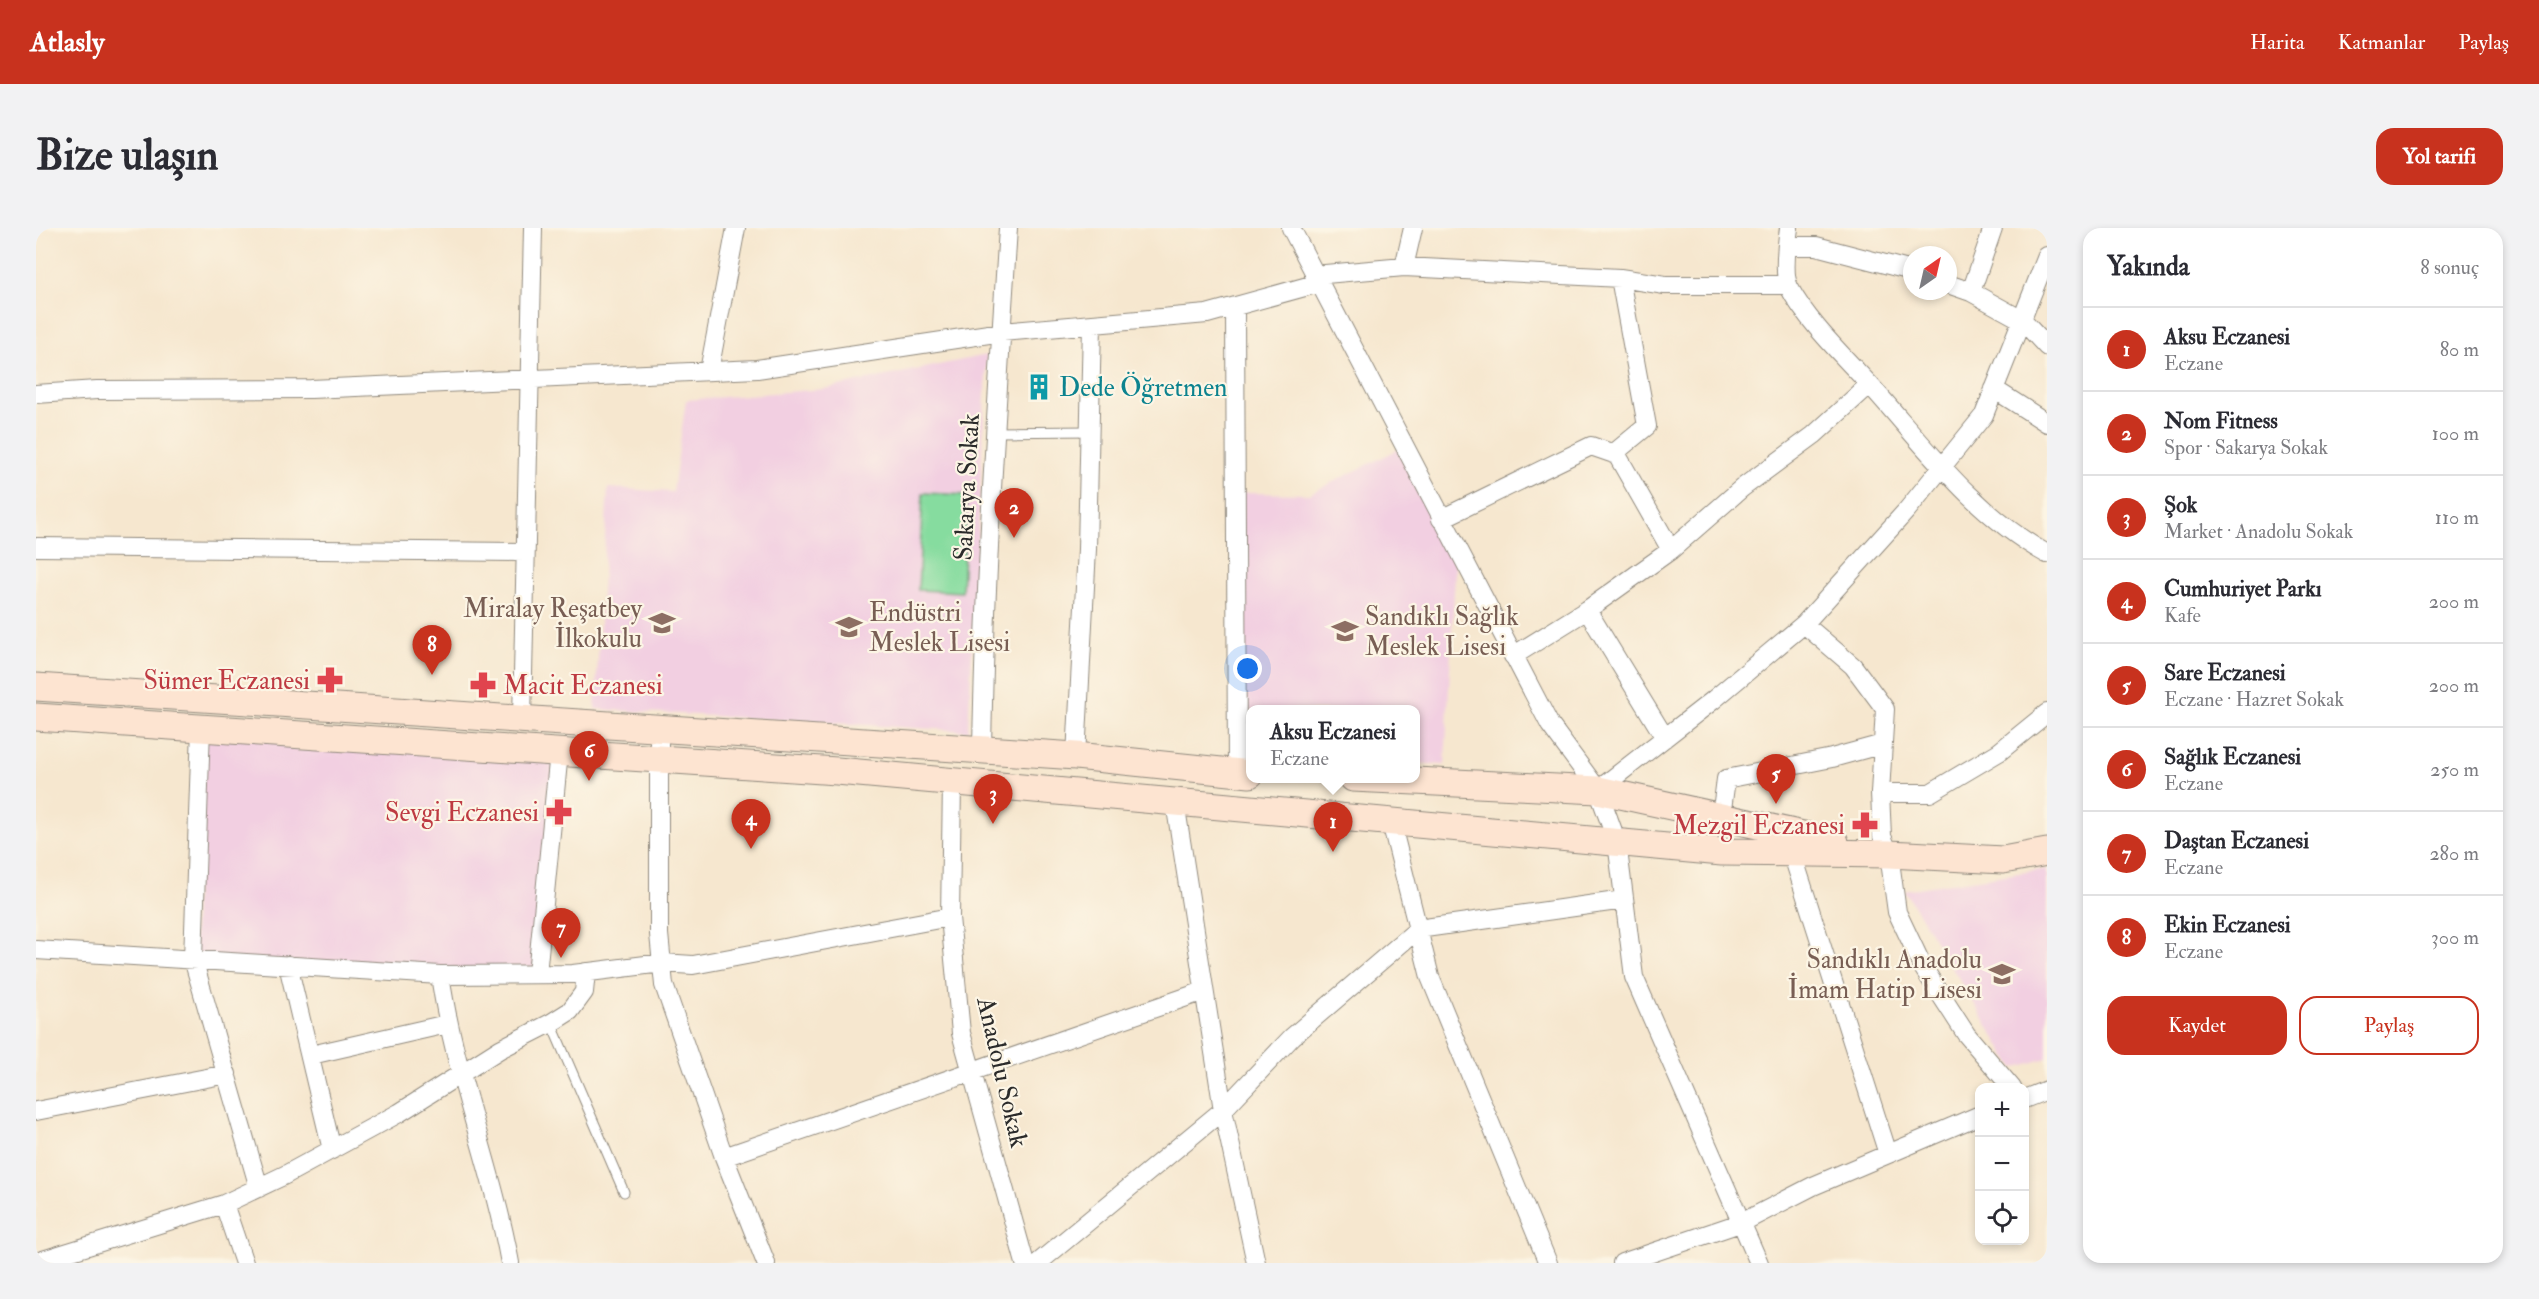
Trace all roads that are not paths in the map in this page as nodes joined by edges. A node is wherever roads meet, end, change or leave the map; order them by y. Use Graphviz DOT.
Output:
graph roads {
  1 [pos="533,228"];
  2 [pos="736,228"];
  3 [pos="1008,228"];
  4 [pos="1291,228"];
  5 [pos="1413,228"];
  6 [pos="1992,228"];
  7 [pos="1788,237"];
  8 [pos="2047,256"];
  9 [pos="1404,267"];
  10 [pos="1903,269"];
  11 [pos="1620,278"];
  12 [pos="1316,279"];
  13 [pos="1788,285"];
  14 [pos="1957,287"];
  15 [pos="1971,292"];
  16 [pos="1235,306"];
  17 [pos="2022,320"];
  18 [pos="1092,324"];
  19 [pos="1002,332"];
  20 [pos="2047,347"];
  21 [pos="709,371"];
  22 [pos="529,379"];
  23 [pos="1869,385"];
  24 [pos="1994,389"];
  25 [pos="36,394"];
  26 [pos="2047,423"];
  27 [pos="1090,431"];
  28 [pos="994,432"];
  29 [pos="1613,454"];
  30 [pos="1943,466"];
  31 [pos="1441,519"];
  32 [pos="36,547"];
  33 [pos="1671,550"];
  34 [pos="525,552"];
  35 [pos="2047,554"];
  36 [pos="1587,610"];
  37 [pos="1804,624"];
  38 [pos="1513,656"];
  39 [pos="36,687"];
  40 [pos="2047,713"];
  41 [pos="36,717"];
  42 [pos="522,719"];
  43 [pos="201,728"];
  44 [pos="659,728"];
  45 [pos="1665,738"];
  46 [pos="1882,744"];
  47 [pos="982,749"];
  48 [pos="559,752"];
  49 [pos="1076,756"];
  50 [pos="658,759"];
  51 [pos="1244,773"];
  52 [pos="1420,781"];
  53 [pos="952,782"];
  54 [pos="1598,790"];
  55 [pos="1880,793"];
  56 [pos="1175,802"];
  57 [pos="1721,817"];
  58 [pos="1391,822"];
  59 [pos="1617,842"];
  60 [pos="2047,852"];
  61 [pos="1792,854"];
  62 [pos="1889,854"];
  63 [pos="1624,900"];
  64 [pos="950,917"];
  65 [pos="1418,930"];
  66 [pos="36,950"];
  67 [pos="193,959"];
  68 [pos="662,963"];
  69 [pos="288,965"];
  70 [pos="586,972"];
  71 [pos="440,975"];
  72 [pos="537,975"];
  73 [pos="1204,991"];
  74 [pos="551,1023"];
  75 [pos="447,1024"];
  76 [pos="311,1055"];
  77 [pos="973,1071"];
  78 [pos="460,1073"];
  79 [pos="227,1074"];
  80 [pos="2008,1083"];
  81 [pos="2047,1090"];
  82 [pos="2029,1097"];
  83 [pos="1223,1110"];
  84 [pos="36,1112"];
  85 [pos="1975,1118"];
  86 [pos="333,1149"];
  87 [pos="1888,1154"];
  88 [pos="724,1157"];
  89 [pos="259,1188"];
  90 [pos="624,1192"];
  91 [pos="224,1204"];
  92 [pos="1743,1222"];
  93 [pos="36,1262"];
  94 [pos="244,1263"];
  95 [pos="510,1263"];
  96 [pos="766,1263"];
  97 [pos="1025,1263"];
  98 [pos="1038,1263"];
  99 [pos="1256,1263"];
  100 [pos="1548,1263"];
  101 [pos="1622,1263"];
  102 [pos="1759,1263"];
  1 -- 22 [label="street"];
  2 -- 21 [label="street"];
  3 -- 19 [label="street, Sakarya Sokak"];
  4 -- 12 [label="street"];
  5 -- 9 [label="street"];
  6 -- 15 [label="street"];
  7 -- 10 [label="street"];
  7 -- 13 [label="street"];
  8 -- 17 [label="street"];
  9 -- 11 [label="street"];
  9 -- 12 [label="street"];
  11 -- 13 [label="street"];
  11 -- 29 [label="street"];
  12 -- 16 [label="street"];
  12 -- 31 [label="street"];
  13 -- 23 [label="street"];
  14 -- 15 [label="street"];
  15 -- 17 [label="street"];
  16 -- 18 [label="street"];
  16 -- 51 [label="street"];
  17 -- 20 [label="street"];
  17 -- 24 [label="street"];
  18 -- 19 [label="street"];
  18 -- 27 [label="street"];
  19 -- 21 [label="street"];
  19 -- 28 [label="street, Sakarya Sokak"];
  21 -- 22 [label="street"];
  22 -- 25 [label="street"];
  22 -- 34 [label="street"];
  23 -- 30 [label="street"];
  23 -- 33 [label="street"];
  24 -- 26 [label="street"];
  24 -- 30 [label="street"];
  27 -- 28 [label="lane"];
  27 -- 49 [label="street"];
  28 -- 47 [label="street, Sakarya Sokak"];
  29 -- 31 [label="street"];
  29 -- 33 [label="street"];
  30 -- 35 [label="street"];
  30 -- 37 [label="street"];
  31 -- 38 [label="street"];
  32 -- 34 [label="street"];
  33 -- 36 [label="street"];
  34 -- 42 [label="street"];
  36 -- 38 [label="street"];
  36 -- 45 [label="street"];
  37 -- 45 [label="street"];
  37 -- 46 [label="street"];
  38 -- 54 [label="street"];
  39 -- 42 [label="street"];
  40 -- 55 [label="street"];
  41 -- 43 [label="street"];
  42 -- 44 [label="street"];
  43 -- 48 [label="street"];
  43 -- 67 [label="street"];
  44 -- 47 [label="street"];
  44 -- 50 [label="street"];
  45 -- 54 [label="street"];
  46 -- 55 [label="street"];
  46 -- 57 [label="street"];
  47 -- 49 [label="street"];
  48 -- 50 [label="street"];
  48 -- 72 [label="street"];
  49 -- 51 [label="street"];
  50 -- 53 [label="street"];
  50 -- 68 [label="street"];
  52 -- 54 [label="street"];
  53 -- 56 [label="street"];
  53 -- 64 [label="street, Anadolu Sokak"];
  54 -- 57 [label="street"];
  54 -- 59 [label="street"];
  55 -- 62 [label="street"];
  56 -- 58 [label="street"];
  56 -- 73 [label="street"];
  57 -- 62 [label="street"];
  58 -- 59 [label="street"];
  58 -- 65 [label="street"];
  59 -- 61 [label="street"];
  59 -- 63 [label="street"];
  60 -- 62 [label="street"];
  61 -- 62 [label="street"];
  61 -- 87 [label="street"];
  62 -- 80 [label="street"];
  63 -- 65 [label="street"];
  63 -- 92 [label="street"];
  64 -- 68 [label="street"];
  64 -- 77 [label="street, Anadolu Sokak"];
  65 -- 83 [label="street"];
  65 -- 100 [label="street"];
  66 -- 67 [label="street"];
  67 -- 69 [label="street"];
  67 -- 79 [label="street"];
  68 -- 70 [label="street"];
  68 -- 88 [label="street"];
  69 -- 71 [label="street"];
  69 -- 76 [label="street"];
  70 -- 72 [label="street"];
  70 -- 74 [label="street"];
  71 -- 72 [label="street"];
  71 -- 75 [label="street"];
  73 -- 77 [label="street"];
  73 -- 83 [label="street"];
  74 -- 78 [label="street"];
  74 -- 90 [label="lane"];
  75 -- 76 [label="street"];
  75 -- 78 [label="street"];
  76 -- 86 [label="street"];
  77 -- 88 [label="street"];
  77 -- 97 [label="street, Anadolu Sokak"];
  78 -- 86 [label="street"];
  78 -- 95 [label="street"];
  79 -- 84 [label="street"];
  79 -- 89 [label="street"];
  81 -- 82 [label="street"];
  83 -- 98 [label="street"];
  83 -- 99 [label="street"];
  85 -- 87 [label="street"];
  86 -- 89 [label="street"];
  87 -- 92 [label="street"];
  88 -- 96 [label="street"];
  89 -- 91 [label="street"];
  91 -- 93 [label="street"];
  91 -- 94 [label="street"];
  92 -- 101 [label="street"];
  92 -- 102 [label="street"];
}
